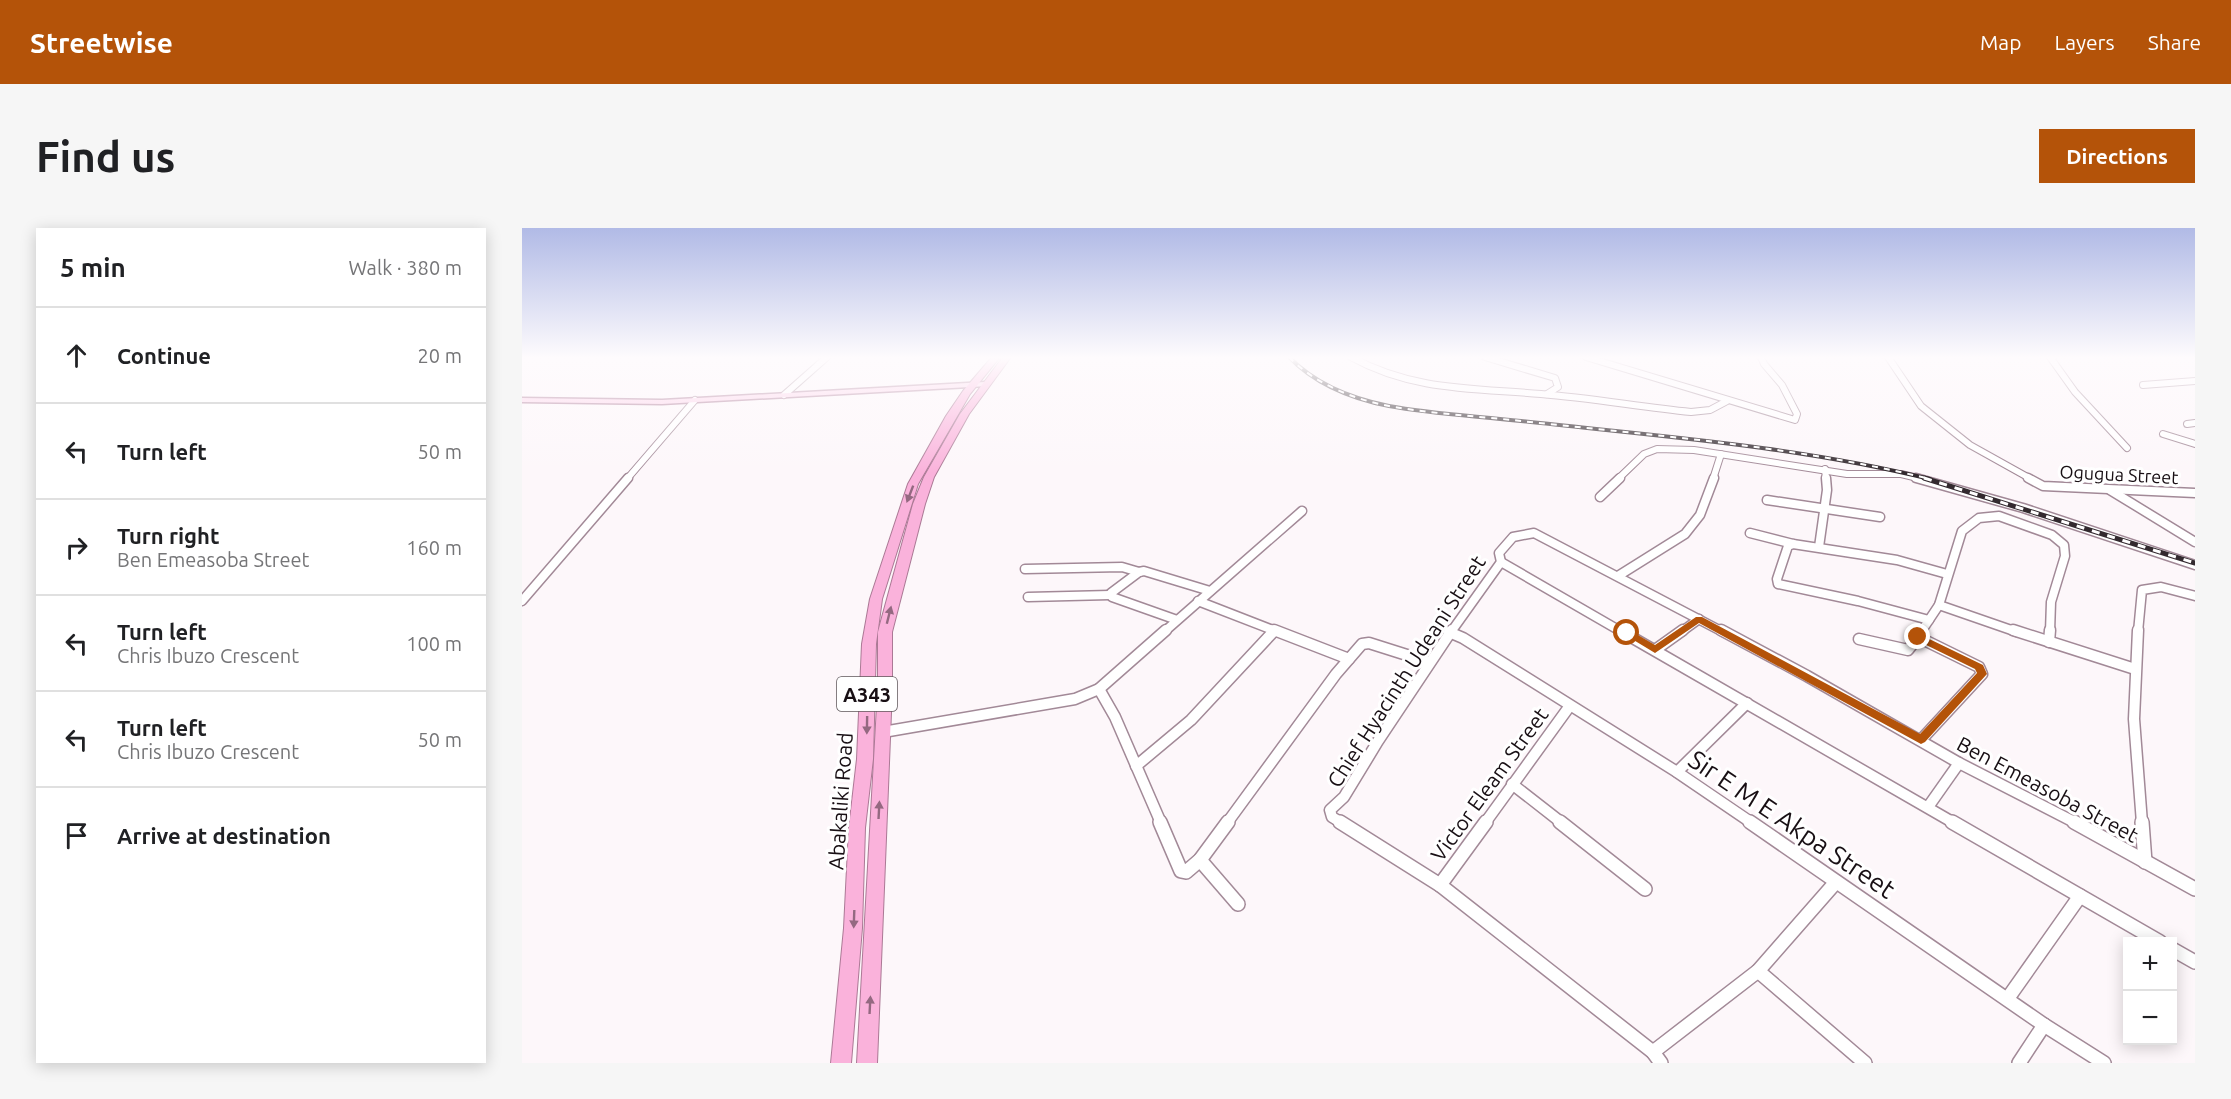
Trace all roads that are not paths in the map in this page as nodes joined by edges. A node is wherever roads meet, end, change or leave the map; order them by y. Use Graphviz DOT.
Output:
graph roads {
  1 [pos="773,396"];
  2 [pos="818,396"];
  3 [pos="969,396"];
  4 [pos="972,396"];
  5 [pos="1560,396"];
  6 [pos="1714,396"];
  7 [pos="1788,396"];
  8 [pos="1914,396"];
  9 [pos="2078,396"];
  10 [pos="522,400"];
  11 [pos="1727,400"];
  12 [pos="693,403"];
  13 [pos="522,406"];
  14 [pos="2163,434"];
  15 [pos="2195,444"];
  16 [pos="2127,448"];
  17 [pos="1720,454"];
  18 [pos="1825,470"];
  19 [pos="2108,489"];
  20 [pos="2194,493"];
  21 [pos="1600,497"];
  22 [pos="1767,500"];
  23 [pos="1825,508"];
  24 [pos="1302,511"];
  25 [pos="1880,517"];
  26 [pos="1534,533"];
  27 [pos="1750,533"];
  28 [pos="2195,542"];
  29 [pos="1793,544"];
  30 [pos="1819,547"];
  31 [pos="1501,562"];
  32 [pos="2195,565"];
  33 [pos="1025,569"];
  34 [pos="1139,572"];
  35 [pos="1947,574"];
  36 [pos="1618,576"];
  37 [pos="2195,590"];
  38 [pos="1210,591"];
  39 [pos="2184,592"];
  40 [pos="1110,595"];
  41 [pos="2195,596"];
  42 [pos="1028,597"];
  43 [pos="522,601"];
  44 [pos="1198,601"];
  45 [pos="1939,605"];
  46 [pos="1699,619"];
  47 [pos="1177,620"];
  48 [pos="1929,620"];
  49 [pos="1274,631"];
  50 [pos="1449,632"];
  51 [pos="1918,637"];
  52 [pos="1859,639"];
  53 [pos="2049,642"];
  54 [pos="1655,650"];
  55 [pos="1349,659"];
  56 [pos="1429,662"];
  57 [pos="2135,669"];
  58 [pos="1099,689"];
  59 [pos="1747,703"];
  60 [pos="1569,707"];
  61 [pos="883,732"];
  62 [pos="1921,740"];
  63 [pos="1959,763"];
  64 [pos="1136,766"];
  65 [pos="1677,772"];
  66 [pos="1512,784"];
  67 [pos="1928,807"];
  68 [pos="1200,860"];
  69 [pos="2145,862"];
  70 [pos="1836,882"];
  71 [pos="1440,885"];
  72 [pos="1645,889"];
  73 [pos="2195,889"];
  74 [pos="2080,896"];
  75 [pos="1238,904"];
  76 [pos="2151,937"];
  77 [pos="2177,952"];
  78 [pos="2195,962"];
  79 [pos="1758,971"];
  80 [pos="2008,998"];
  81 [pos="2043,1025"];
  82 [pos="1657,1058"];
  83 [pos="841,1063"];
  84 [pos="867,1063"];
  85 [pos="1865,1063"];
  86 [pos="2019,1063"];
  87 [pos="2104,1063"];
  1 -- 12 [label="main road"];
  2 -- 12 [label="main road"];
  3 -- 83 [label="highway, Abakaliki Road / A343, one-way"];
  61 -- 4 [label="highway, Abakaliki Road / A343, one-way"];
  5 -- 11 [label="street"];
  6 -- 11 [label="street"];
  7 -- 11 [label="street"];
  8 -- 19 [label="street, Ogugua Street"];
  9 -- 16 [label="street"];
  10 -- 12 [label="main road"];
  12 -- 13 [label="main road"];
  12 -- 43 [label="street"];
  14 -- 15 [label="street"];
  17 -- 18 [label="street"];
  17 -- 21 [label="street"];
  17 -- 36 [label="street"];
  18 -- 23 [label="street"];
  18 -- 32 [label="street"];
  19 -- 20 [label="street, Ogugua Street"];
  19 -- 28 [label="street"];
  22 -- 23 [label="street"];
  23 -- 25 [label="street"];
  23 -- 30 [label="street"];
  24 -- 38 [label="street"];
  26 -- 31 [label="street, Chief Hyacinth Udeani Street"];
  26 -- 36 [label="street, Ben Emeasoba Street"];
  27 -- 29 [label="street"];
  29 -- 30 [label="street"];
  29 -- 48 [label="street"];
  30 -- 35 [label="street"];
  31 -- 50 [label="street, Chief Hyacinth Udeani Street"];
  31 -- 54 [label="street"];
  33 -- 34 [label="street"];
  34 -- 38 [label="street"];
  34 -- 40 [label="street"];
  35 -- 45 [label="street"];
  35 -- 53 [label="street"];
  36 -- 46 [label="street, Ben Emeasoba Street"];
  37 -- 39 [label="street"];
  38 -- 44 [label="street"];
  39 -- 41 [label="street"];
  39 -- 57 [label="street"];
  40 -- 42 [label="street"];
  40 -- 47 [label="street"];
  44 -- 47 [label="street"];
  44 -- 49 [label="street"];
  45 -- 48 [label="street"];
  45 -- 53 [label="street"];
  46 -- 54 [label="street"];
  46 -- 62 [label="street, Ben Emeasoba Street"];
  47 -- 58 [label="street"];
  48 -- 51 [label="street"];
  49 -- 55 [label="street"];
  49 -- 64 [label="street"];
  50 -- 56 [label="street, Chief Hyacinth Udeani Street"];
  50 -- 60 [label="street, Sir E M E Akpa Street"];
  51 -- 52 [label="street"];
  51 -- 62 [label="street"];
  53 -- 57 [label="street"];
  54 -- 59 [label="street"];
  55 -- 56 [label="street"];
  55 -- 68 [label="street"];
  56 -- 71 [label="street, Chief Hyacinth Udeani Street"];
  57 -- 69 [label="street"];
  58 -- 61 [label="street"];
  58 -- 64 [label="street"];
  59 -- 65 [label="street"];
  59 -- 67 [label="street"];
  60 -- 65 [label="street, Sir E M E Akpa Street"];
  60 -- 66 [label="street, Victor Eleam Street"];
  84 -- 61 [label="highway, Abakaliki Road / A343, one-way"];
  62 -- 63 [label="street, Ben Emeasoba Street"];
  63 -- 67 [label="street"];
  63 -- 69 [label="street, Ben Emeasoba Street"];
  64 -- 68 [label="street"];
  65 -- 70 [label="street, Sir E M E Akpa Street"];
  66 -- 71 [label="street, Victor Eleam Street"];
  66 -- 72 [label="street"];
  67 -- 74 [label="street"];
  68 -- 75 [label="street"];
  69 -- 73 [label="street, Ben Emeasoba Street"];
  70 -- 79 [label="street"];
  70 -- 80 [label="street, Sir E M E Akpa Street"];
  71 -- 82 [label="street"];
  74 -- 76 [label="street"];
  74 -- 80 [label="street"];
  77 -- 78 [label="street"];
  79 -- 82 [label="street"];
  79 -- 85 [label="street"];
  80 -- 81 [label="street, Sir E M E Akpa Street"];
  81 -- 86 [label="street"];
  81 -- 87 [label="street, Sir E M E Akpa Street"];
}
